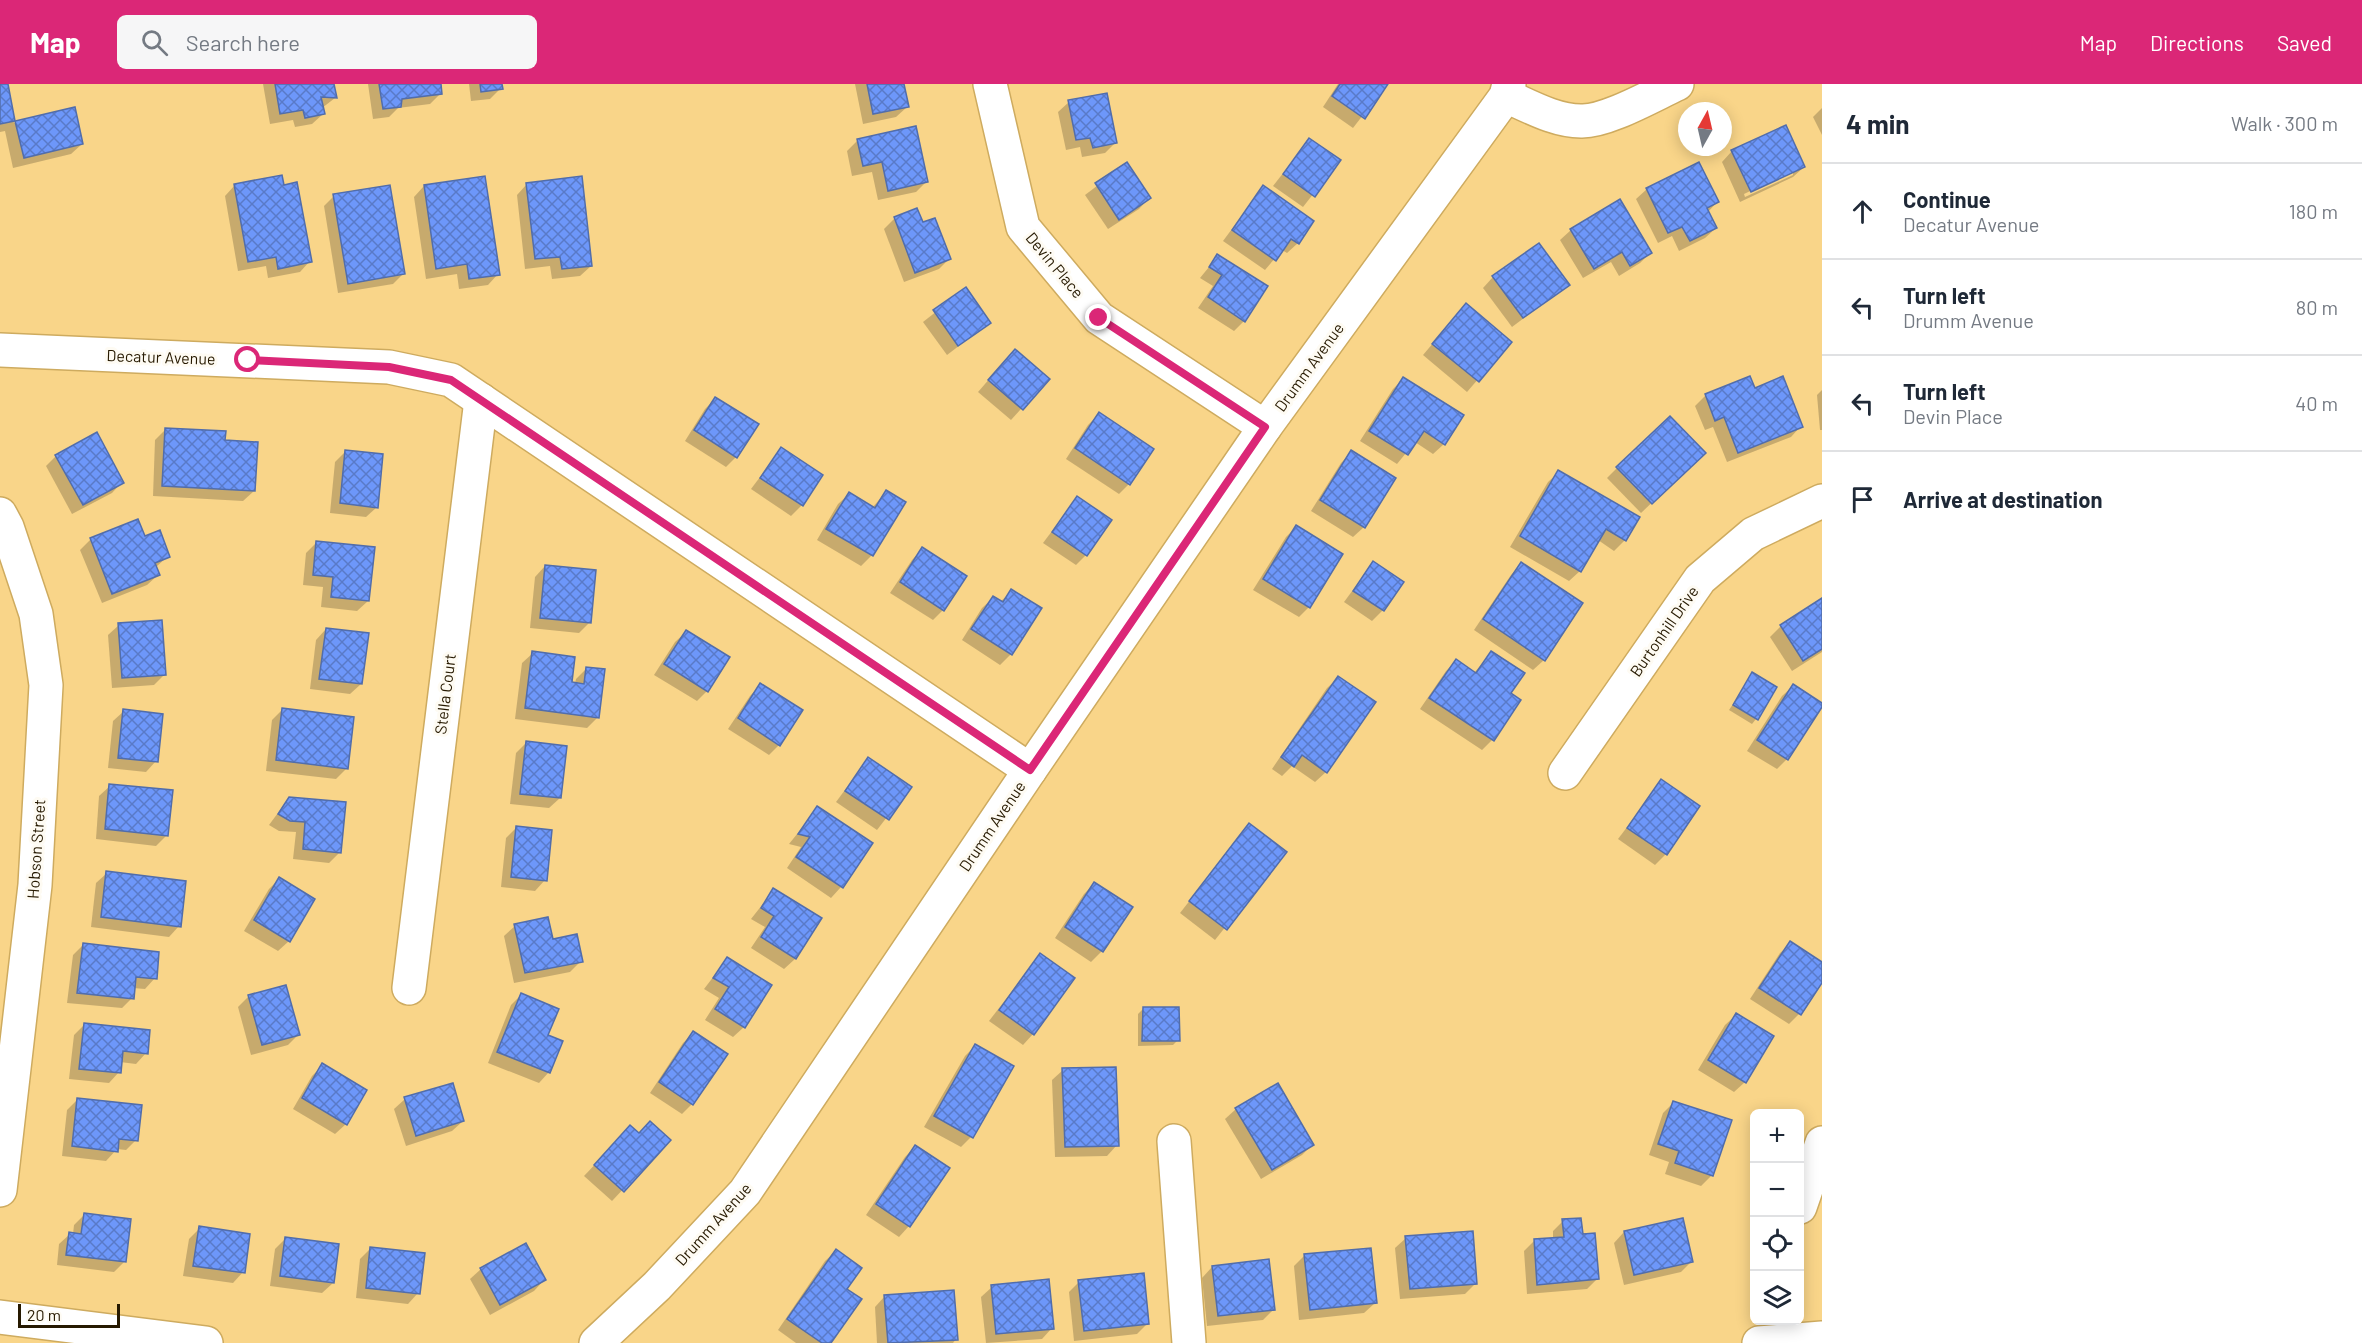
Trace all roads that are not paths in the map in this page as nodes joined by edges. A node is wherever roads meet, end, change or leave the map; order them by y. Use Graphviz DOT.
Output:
graph roads {
  1 [pos="990,84"];
  2 [pos="1677,84"];
  3 [pos="1507,90"];
  4 [pos="0,350"];
  5 [pos="481,400"];
  6 [pos="1265,427"];
  7 [pos="1822,501"];
  8 [pos="0,514"];
  9 [pos="1030,770"];
  10 [pos="1565,773"];
  11 [pos="409,987"];
  12 [pos="1173,1141"];
  13 [pos="1822,1143"];
  14 [pos="0,1190"];
  15 [pos="1804,1195"];
  16 [pos="0,1317"];
  17 [pos="1777,1335"];
  18 [pos="1822,1338"];
  19 [pos="206,1343"];
  20 [pos="596,1343"];
  21 [pos="1189,1343"];
  1 -- 6 [label="street, Devin Place"];
  2 -- 3 [label="street"];
  3 -- 6 [label="street, Drumm Avenue"];
  4 -- 5 [label="street, Decatur Avenue"];
  5 -- 9 [label="street, Decatur Avenue"];
  5 -- 11 [label="street, Stella Court"];
  6 -- 9 [label="street, Drumm Avenue"];
  7 -- 10 [label="street, Burtonhill Drive"];
  8 -- 14 [label="street, Hobson Street"];
  9 -- 20 [label="street, Drumm Avenue"];
  12 -- 21 [label="street"];
  13 -- 15 [label="street"];
  16 -- 19 [label="street"];
  17 -- 18 [label="street"];
}
